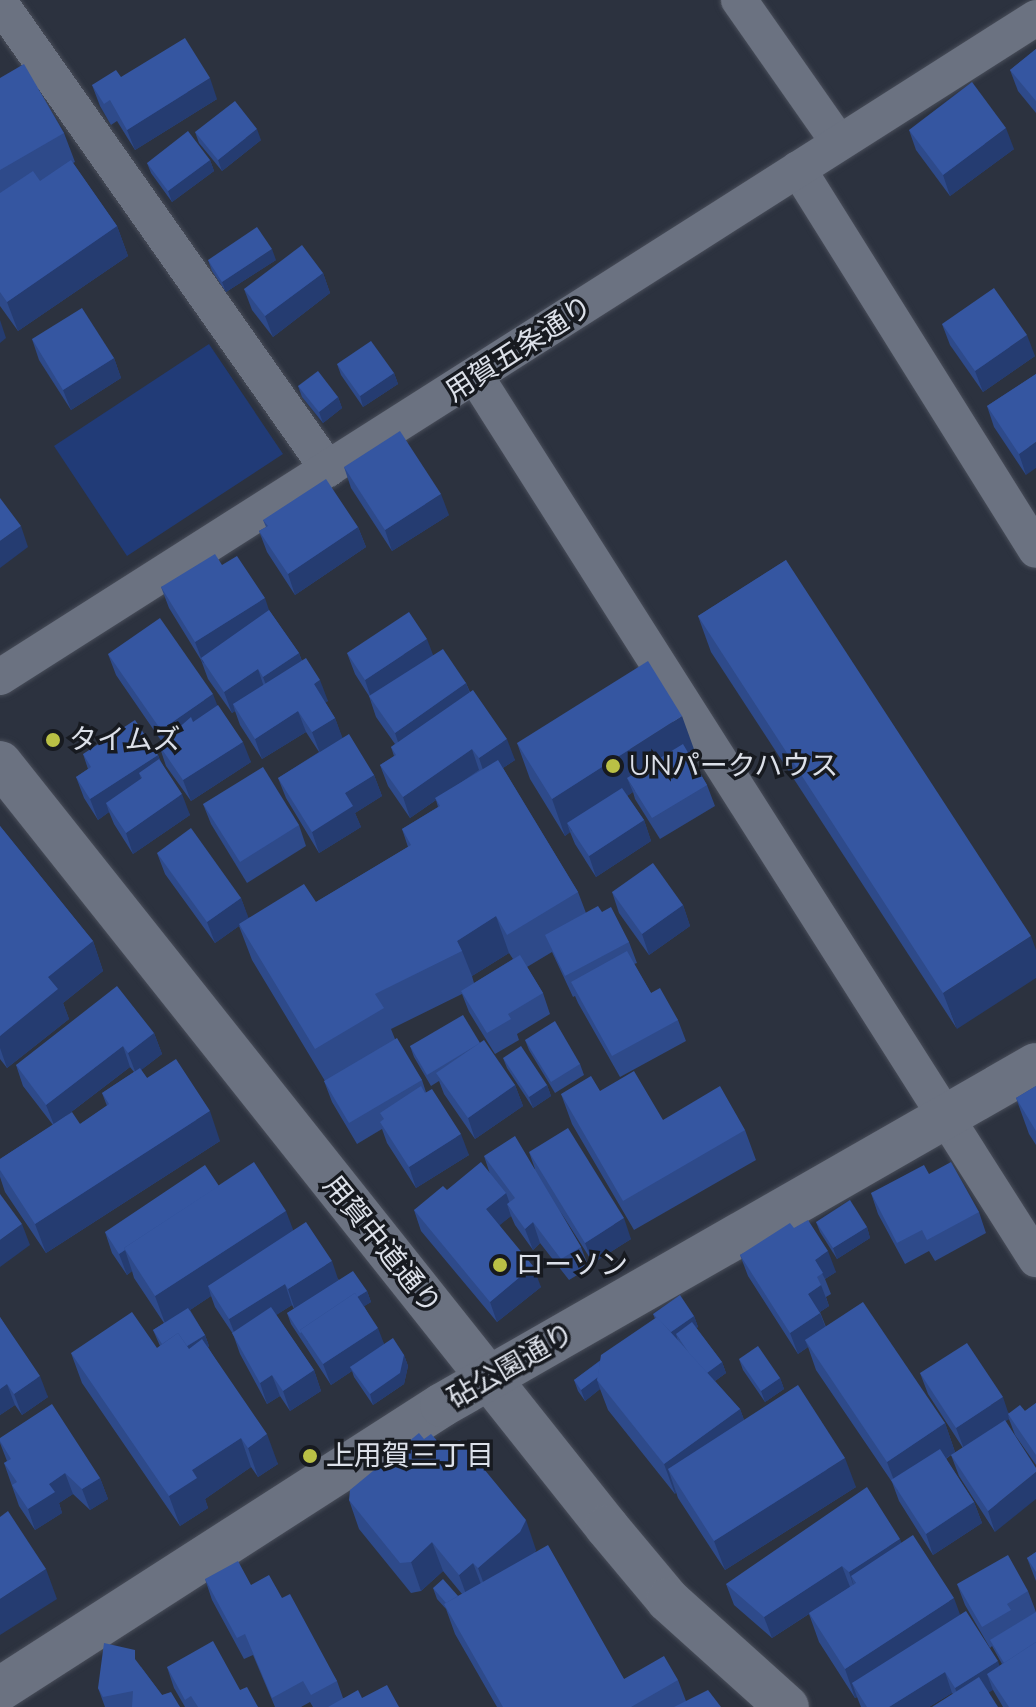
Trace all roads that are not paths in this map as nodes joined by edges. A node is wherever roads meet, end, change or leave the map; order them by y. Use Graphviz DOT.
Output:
graph roads {
  1 [pos="739,0"];
  2 [pos="0,3"];
  3 [pos="1036,18"];
  4 [pos="839,143"];
  5 [pos="798,169"];
  6 [pos="476,377"];
  7 [pos="328,469"];
  8 [pos="1036,550"];
  9 [pos="0,677"];
  10 [pos="0,763"];
  11 [pos="1036,1065"];
  12 [pos="946,1116"];
  13 [pos="1036,1259"];
  14 [pos="488,1378"];
  15 [pos="0,1689"];
  16 [pos="787,1707"];
  1 -- 4 [label="street"];
  2 -- 7 [label="street"];
  3 -- 4 [label="street, 用賀五条通り"];
  4 -- 5 [label="street, 用賀五条通り"];
  5 -- 6 [label="street, 用賀五条通り"];
  5 -- 8 [label="street"];
  6 -- 7 [label="street, 用賀五条通り"];
  6 -- 12 [label="street"];
  7 -- 9 [label="street, 用賀五条通り"];
  10 -- 14 [label="street, 用賀中道通り"];
  11 -- 12 [label="street, 砧公園通り"];
  12 -- 13 [label="street"];
  12 -- 14 [label="street, 砧公園通り"];
  14 -- 15 [label="street, 砧公園通り"];
  14 -- 16 [label="street, 用賀中道通り"];
}
